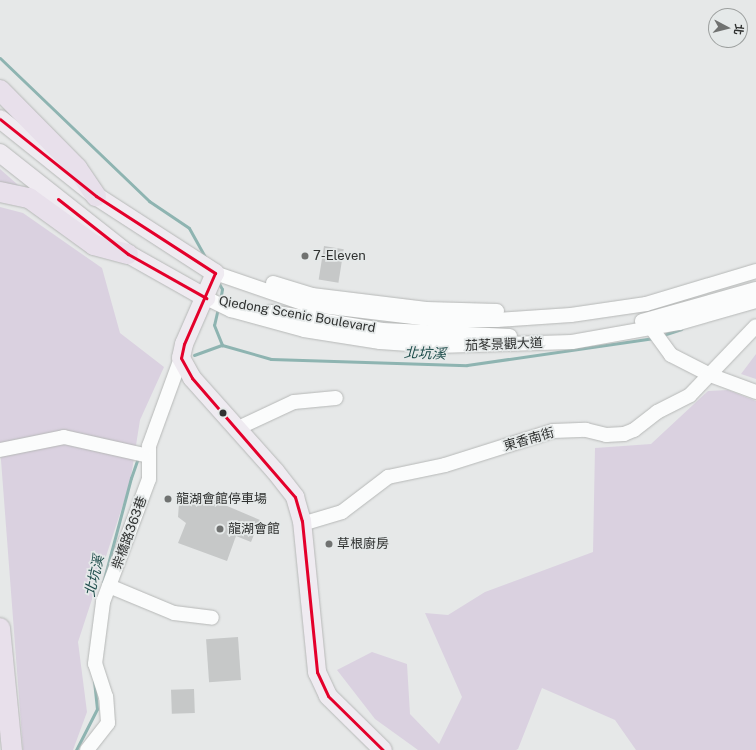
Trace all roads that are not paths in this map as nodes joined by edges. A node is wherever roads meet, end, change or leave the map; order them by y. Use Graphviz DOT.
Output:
graph roads {
  1 [pos="0,90"];
  2 [pos="0,119"];
  3 [pos="0,153"];
  4 [pos="0,192"];
  5 [pos="96,196"];
  6 [pos="128,254"];
  7 [pos="756,261"];
  8 [pos="756,271"];
  9 [pos="216,273"];
  10 [pos="756,289"];
  11 [pos="312,294"];
  12 [pos="206,298"];
  13 [pos="646,300"];
  14 [pos="756,301"];
  15 [pos="387,315"];
  16 [pos="649,324"];
  17 [pos="756,326"];
  18 [pos="486,336"];
  19 [pos="540,344"];
  20 [pos="181,358"];
  21 [pos="710,375"];
  22 [pos="756,392"];
  23 [pos="336,398"];
  24 [pos="236,429"];
  25 [pos="0,450"];
  26 [pos="149,456"];
  27 [pos="302,524"];
  28 [pos="109,586"];
  29 [pos="212,618"];
  30 [pos="0,628"];
  31 [pos="12,750"];
  32 [pos="87,750"];
  33 [pos="383,750"];
  1 -- 5 [label="highway"];
  2 -- 5 [label="main road, Qiedong Scenic Boulevard"];
  3 -- 6 [label="main road, Qiedong Scenic Boulevard"];
  4 -- 6 [label="highway"];
  5 -- 9 [label="main road, Qiedong Scenic Boulevard"];
  6 -- 12 [label="main road, Qiedong Scenic Boulevard"];
  7 -- 13 [label="street"];
  8 -- 13 [label="street, Qiedong Scenic Boulevard"];
  9 -- 11 [label="street"];
  9 -- 12 [label="main road"];
  9 -- 15 [label="street, Qiedong Scenic Boulevard"];
  10 -- 16 [label="street, Qiedong Scenic Boulevard"];
  11 -- 13 [label="street"];
  11 -- 15 [label="street"];
  12 -- 18 [label="street, Qiedong Scenic Boulevard"];
  12 -- 19 [label="street, 茄苳景觀大道"];
  12 -- 20 [label="main road"];
  13 -- 15 [label="street, Qiedong Scenic Boulevard"];
  14 -- 16 [label="street, 茄苳景觀大道"];
  16 -- 18 [label="street, Qiedong Scenic Boulevard"];
  16 -- 19 [label="street, 茄苳景觀大道"];
  16 -- 21 [label="street"];
  17 -- 21 [label="street, 東香南街"];
  18 -- 19 [label="street"];
  20 -- 24 [label="main road"];
  20 -- 26 [label="street, 柴橋路363巷"];
  21 -- 22 [label="street"];
  21 -- 27 [label="street, 東香南街"];
  23 -- 24 [label="street"];
  24 -- 27 [label="main road"];
  25 -- 26 [label="street"];
  26 -- 28 [label="street, 柴橋路363巷"];
  27 -- 33 [label="main road"];
  28 -- 29 [label="street"];
  28 -- 32 [label="street, 柴橋路363巷"];
  30 -- 31 [label="highway"];
}
